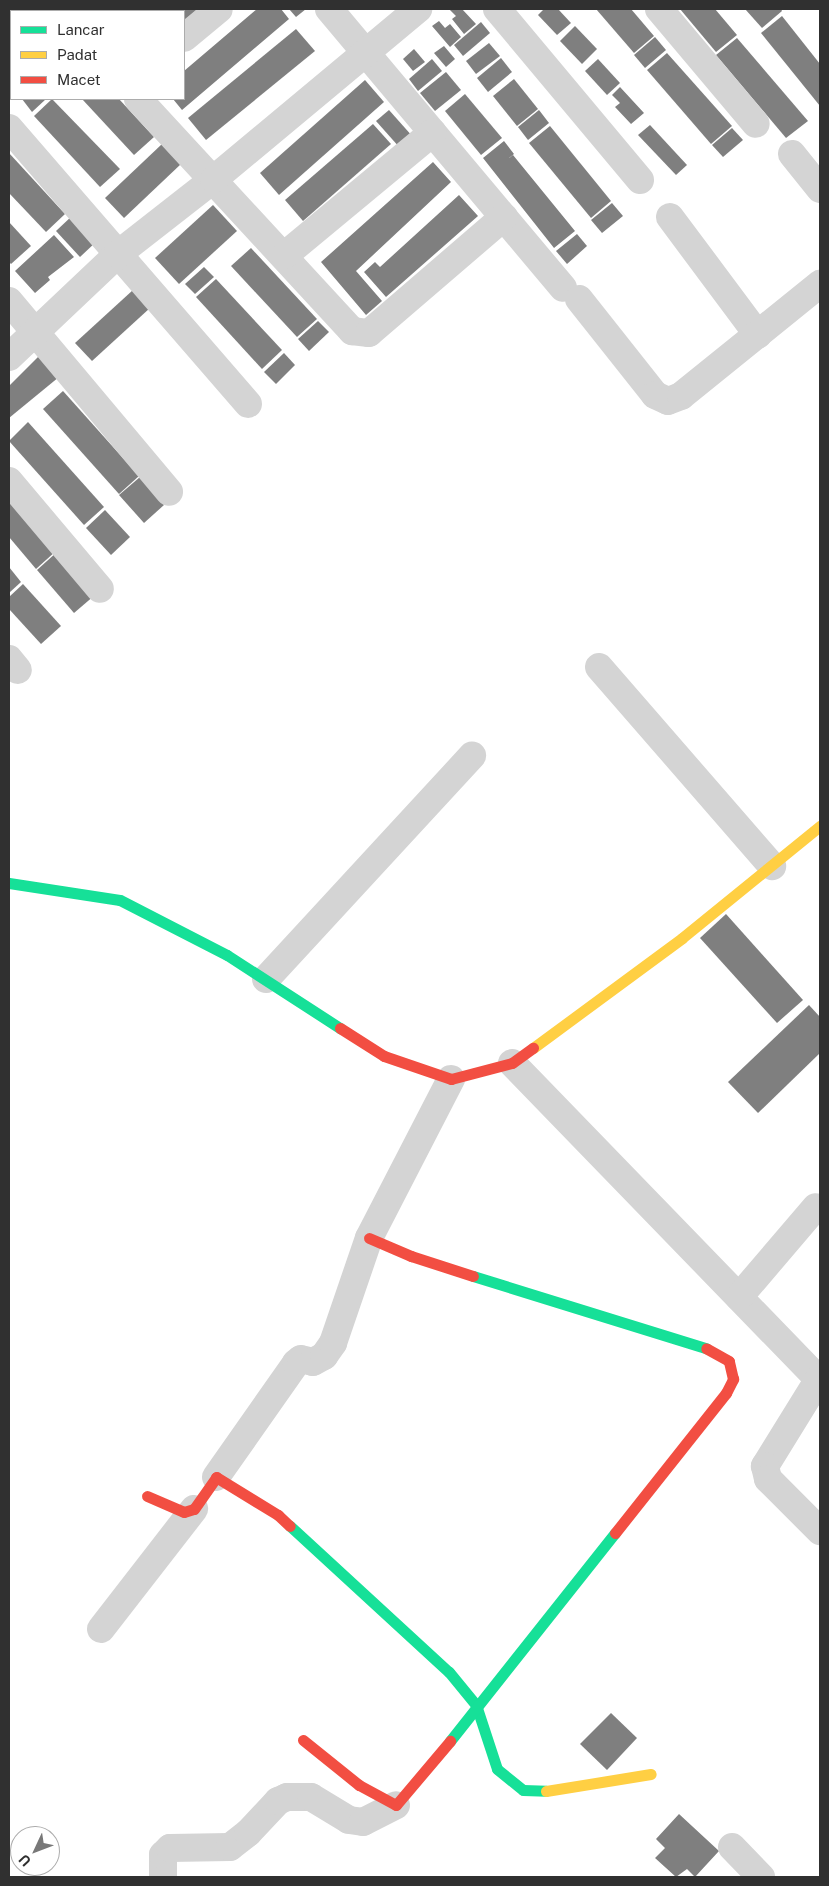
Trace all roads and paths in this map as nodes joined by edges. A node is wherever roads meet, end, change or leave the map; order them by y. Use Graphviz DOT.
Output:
graph roads {
  1 [pos="219,9"];
  2 [pos="329,9"];
  3 [pos="418,9"];
  4 [pos="498,9"];
  5 [pos="659,9"];
  6 [pos="185,37"];
  7 [pos="366,52"];
  8 [pos="139,100"];
  9 [pos="756,124"];
  10 [pos="9,128"];
  11 [pos="433,132"];
  12 [pos="792,154"];
  13 [pos="214,179"];
  14 [pos="640,180"];
  15 [pos="820,189"];
  16 [pos="670,216"];
  17 [pos="504,217"];
  18 [pos="118,254"];
  19 [pos="285,255"];
  20 [pos="820,284"];
  21 [pos="9,301"];
  22 [pos="36,334"];
  23 [pos="758,336"];
  24 [pos="9,357"];
  25 [pos="248,404"];
  26 [pos="9,481"];
  27 [pos="169,492"];
  28 [pos="100,590"];
  29 [pos="599,667"];
  30 [pos="472,756"];
  31 [pos="820,826"];
  32 [pos="772,866"];
  33 [pos="9,883"];
  34 [pos="266,979"];
  35 [pos="512,1063"];
  36 [pos="451,1079"];
  37 [pos="816,1207"];
  38 [pos="369,1238"];
  39 [pos="739,1297"];
  40 [pos="820,1379"];
  41 [pos="216,1477"];
  42 [pos="147,1496"];
  43 [pos="194,1509"];
  44 [pos="820,1531"];
  45 [pos="101,1629"];
  46 [pos="476,1705"];
  47 [pos="303,1740"];
  48 [pos="651,1774"];
  49 [pos="396,1805"];
  50 [pos="732,1847"];
  51 [pos="163,1877"];
  52 [pos="761,1877"];
  1 -- 6 [label="street"];
  2 -- 7 [label="street"];
  3 -- 7 [label="street"];
  4 -- 14 [label="street"];
  5 -- 9 [label="street"];
  7 -- 11 [label="street"];
  7 -- 13 [label="street"];
  8 -- 13 [label="street"];
  10 -- 18 [label="street"];
  11 -- 17 [label="street"];
  11 -- 19 [label="street"];
  12 -- 15 [label="street"];
  13 -- 18 [label="street"];
  13 -- 19 [label="street"];
  16 -- 23 [label="street"];
  17 -- 19 [label="street"];
  17 -- 23 [label="street"];
  18 -- 22 [label="street"];
  18 -- 25 [label="street"];
  20 -- 23 [label="street"];
  21 -- 22 [label="street"];
  22 -- 24 [label="street"];
  22 -- 27 [label="street"];
  26 -- 28 [label="street"];
  29 -- 32 [label="street"];
  30 -- 34 [label="street"];
  31 -- 32 [label="street"];
  32 -- 35 [label="street"];
  33 -- 34 [label="street"];
  34 -- 36 [label="street"];
  35 -- 36 [label="street"];
  35 -- 39 [label="street"];
  36 -- 38 [label="street"];
  37 -- 39 [label="street"];
  38 -- 41 [label="street"];
  38 -- 46 [label="street"];
  39 -- 40 [label="street"];
  40 -- 44 [label="street"];
  41 -- 43 [label="street"];
  41 -- 46 [label="street"];
  42 -- 43 [label="street"];
  43 -- 45 [label="street"];
  46 -- 48 [label="street"];
  46 -- 49 [label="street"];
  47 -- 49 [label="street"];
  49 -- 51 [label="street"];
  50 -- 52 [label="street"];
}
